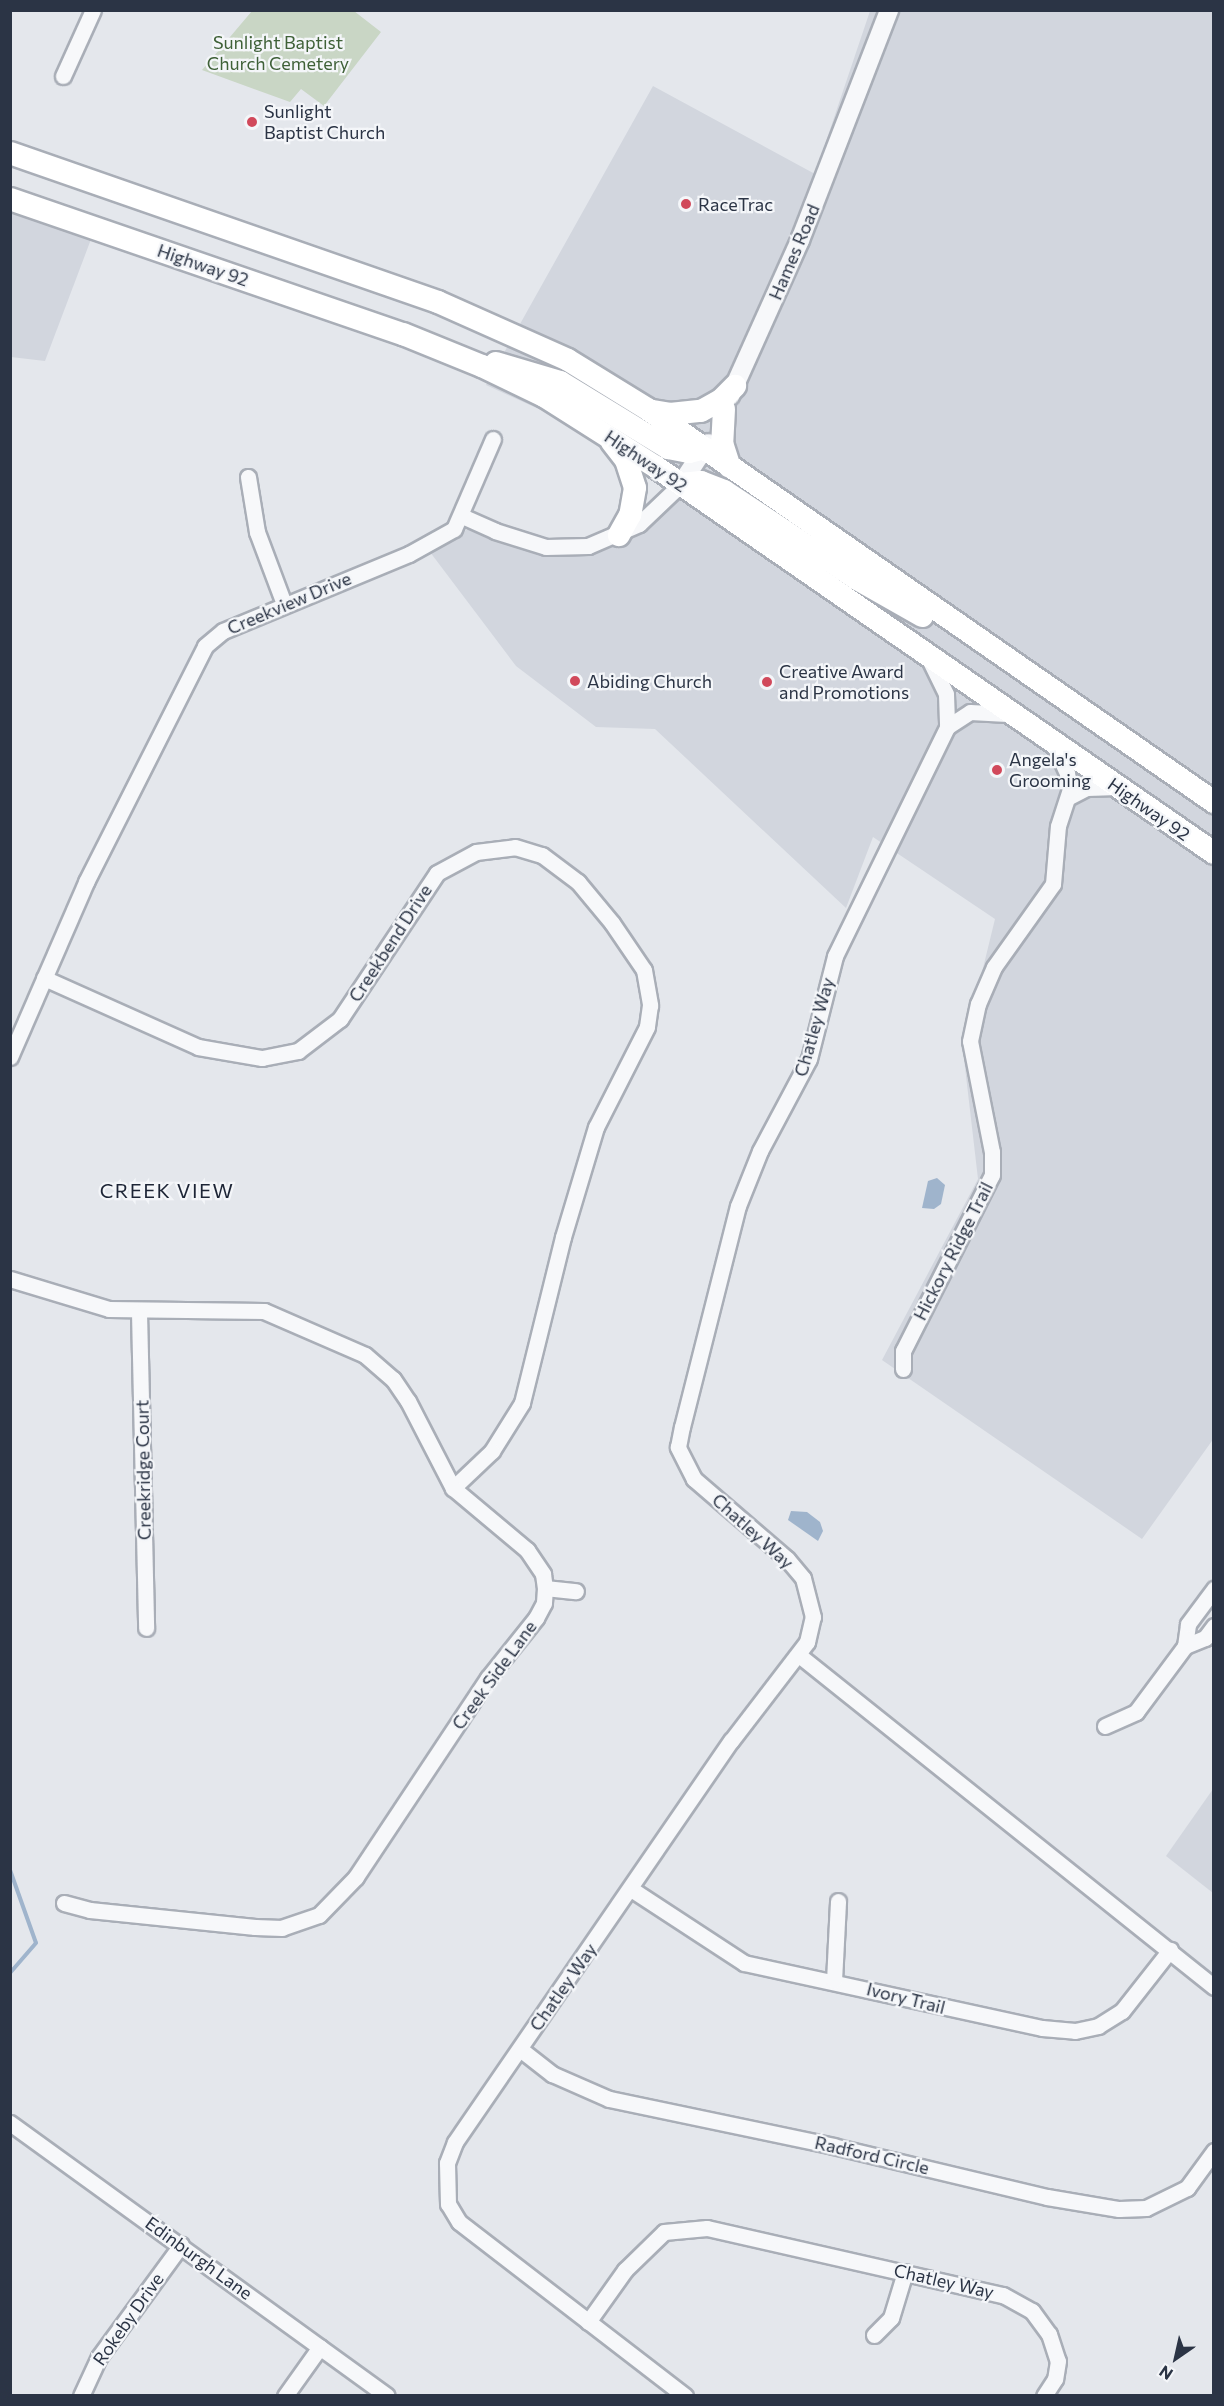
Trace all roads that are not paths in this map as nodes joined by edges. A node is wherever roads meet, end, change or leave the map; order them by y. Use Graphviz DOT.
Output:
graph roads {
  1 [pos="93,10"];
  2 [pos="889,10"];
  3 [pos="63,76"];
  4 [pos="10,153"];
  5 [pos="10,199"];
  6 [pos="467,360"];
  7 [pos="735,386"];
  8 [pos="724,409"];
  9 [pos="649,410"];
  10 [pos="604,432"];
  11 [pos="493,439"];
  12 [pos="705,448"];
  13 [pos="730,467"];
  14 [pos="248,477"];
  15 [pos="681,484"];
  16 [pos="462,516"];
  17 [pos="620,535"];
  18 [pos="284,604"];
  19 [pos="968,632"];
  20 [pos="926,654"];
  21 [pos="1015,717"];
  22 [pos="947,727"];
  23 [pos="1053,743"];
  24 [pos="1117,787"];
  25 [pos="1069,797"];
  26 [pos="1214,802"];
  27 [pos="1214,853"];
  28 [pos="44,978"];
  29 [pos="10,1057"];
  30 [pos="10,1279"];
  31 [pos="139,1312"];
  32 [pos="903,1369"];
  33 [pos="453,1488"];
  34 [pos="545,1588"];
  35 [pos="1214,1589"];
  36 [pos="576,1591"];
  37 [pos="1214,1626"];
  38 [pos="146,1628"];
  39 [pos="1185,1646"];
  40 [pos="800,1656"];
  41 [pos="1105,1726"];
  42 [pos="631,1889"];
  43 [pos="838,1901"];
  44 [pos="64,1903"];
  45 [pos="1170,1950"];
  46 [pos="834,1981"];
  47 [pos="1214,1987"];
  48 [pos="520,2049"];
  49 [pos="10,2123"];
  50 [pos="1214,2151"];
  51 [pos="181,2245"];
  52 [pos="905,2272"];
  53 [pos="588,2322"];
  54 [pos="874,2335"];
  55 [pos="320,2347"];
  56 [pos="81,2396"];
  57 [pos="285,2396"];
  58 [pos="387,2396"];
  59 [pos="685,2396"];
  60 [pos="1044,2396"];
  1 -- 3 [label="street"];
  2 -- 7 [label="street, Hames Road"];
  4 -- 9 [label="main road"];
  5 -- 6 [label="main road, Highway 92"];
  6 -- 10 [label="main road, Highway 92"];
  6 -- 12 [label="main road"];
  7 -- 8 [label="street, Hames Road"];
  7 -- 9 [label="main road"];
  8 -- 12 [label="street, Hames Road"];
  8 -- 13 [label="main road"];
  9 -- 12 [label="main road"];
  10 -- 15 [label="main road, Highway 92"];
  10 -- 17 [label="main road"];
  11 -- 16 [label="street"];
  12 -- 13 [label="main road"];
  12 -- 15 [label="street, Hames Road"];
  13 -- 19 [label="main road"];
  14 -- 18 [label="street"];
  15 -- 17 [label="street"];
  15 -- 19 [label="main road"];
  15 -- 20 [label="main road, Highway 92"];
  16 -- 17 [label="street"];
  16 -- 18 [label="street, Creekview Drive"];
  18 -- 28 [label="street, Creekview Drive"];
  19 -- 26 [label="main road"];
  20 -- 21 [label="main road, Highway 92"];
  20 -- 22 [label="street, Chatley Way"];
  21 -- 22 [label="street"];
  21 -- 23 [label="main road, Highway 92"];
  22 -- 40 [label="street, Chatley Way"];
  23 -- 24 [label="main road, Highway 92"];
  23 -- 25 [label="street, Hickory Ridge Trail"];
  24 -- 25 [label="street"];
  24 -- 27 [label="main road, Highway 92"];
  25 -- 32 [label="street, Hickory Ridge Trail"];
  28 -- 29 [label="street, Creekview Drive"];
  28 -- 33 [label="street, Creekbend Drive"];
  30 -- 31 [label="street"];
  31 -- 33 [label="street"];
  31 -- 38 [label="street, Creekridge Court"];
  33 -- 34 [label="street"];
  34 -- 36 [label="street"];
  34 -- 44 [label="street, Creek Side Lane"];
  35 -- 39 [label="street"];
  37 -- 39 [label="street"];
  39 -- 41 [label="street"];
  40 -- 42 [label="street, Chatley Way"];
  40 -- 45 [label="street"];
  42 -- 46 [label="street, Ivory Trail"];
  42 -- 48 [label="street, Chatley Way"];
  43 -- 46 [label="street"];
  45 -- 46 [label="street, Ivory Trail"];
  45 -- 47 [label="street"];
  48 -- 50 [label="street, Radford Circle"];
  48 -- 53 [label="street, Chatley Way"];
  49 -- 51 [label="street, Edinburgh Lane"];
  51 -- 55 [label="street, Edinburgh Lane"];
  51 -- 56 [label="street, Rokeby Drive"];
  52 -- 53 [label="street, Chatley Way"];
  52 -- 54 [label="street"];
  52 -- 60 [label="street, Chatley Way"];
  53 -- 59 [label="street, Chatley Way"];
  55 -- 57 [label="street"];
  55 -- 58 [label="street, Edinburgh Lane"];
}
